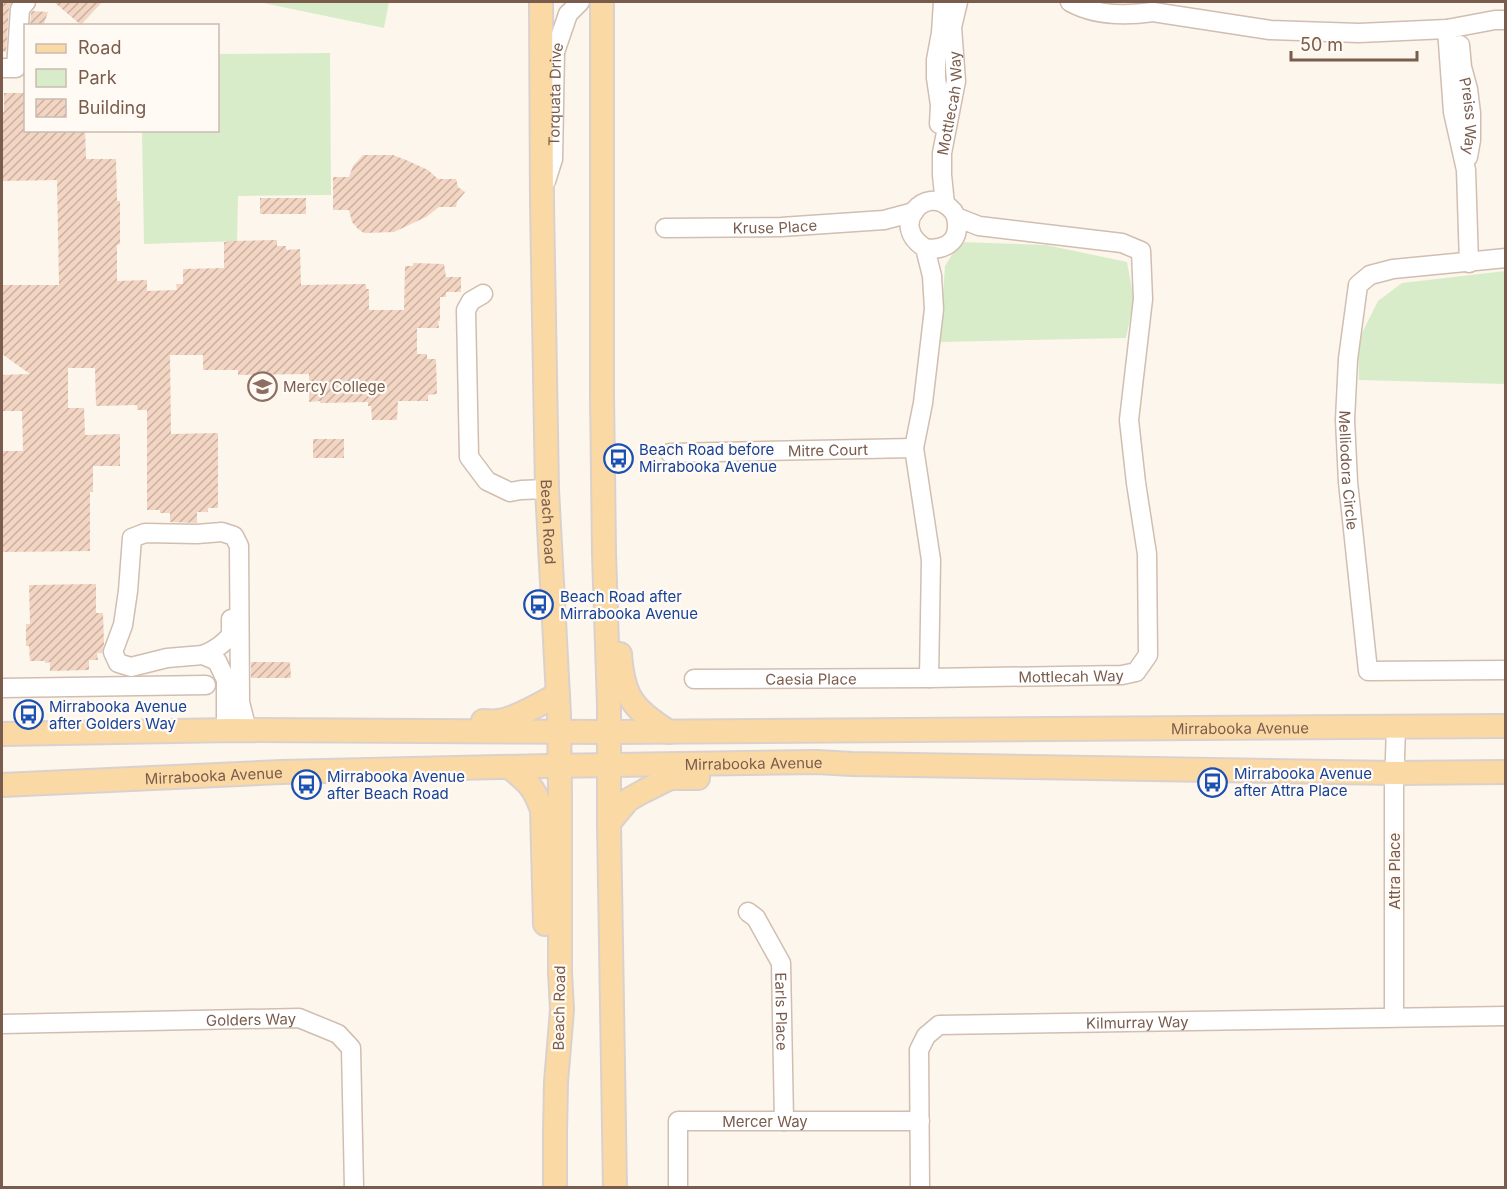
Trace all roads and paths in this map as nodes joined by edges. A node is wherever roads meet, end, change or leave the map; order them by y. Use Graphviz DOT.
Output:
graph roads {
  1 [pos="26,2"];
  2 [pos="541,2"];
  3 [pos="579,2"];
  4 [pos="602,2"];
  5 [pos="943,2"];
  6 [pos="958,2"];
  7 [pos="1070,2"];
  8 [pos="1136,2"];
  9 [pos="1153,12"];
  10 [pos="1502,18"];
  11 [pos="1453,28"];
  12 [pos="2,68"];
  13 [pos="542,191"];
  14 [pos="919,207"];
  15 [pos="951,210"];
  16 [pos="884,220"];
  17 [pos="979,226"];
  18 [pos="665,228"];
  19 [pos="911,234"];
  20 [pos="941,244"];
  21 [pos="1506,258"];
  22 [pos="1469,263"];
  23 [pos="483,294"];
  24 [pos="914,448"];
  25 [pos="670,453"];
  26 [pos="547,489"];
  27 [pos="604,553"];
  28 [pos="240,554"];
  29 [pos="113,652"];
  30 [pos="203,655"];
  31 [pos="1506,670"];
  32 [pos="929,678"];
  33 [pos="694,679"];
  34 [pos="206,685"];
  35 [pos="101,687"];
  36 [pos="2,688"];
  37 [pos="558,694"];
  38 [pos="1396,726"];
  39 [pos="1506,726"];
  40 [pos="236,730"];
  41 [pos="293,731"];
  42 [pos="559,731"];
  43 [pos="609,732"];
  44 [pos="669,732"];
  45 [pos="2,734"];
  46 [pos="817,762"];
  47 [pos="559,765"];
  48 [pos="609,765"];
  49 [pos="509,767"];
  50 [pos="1506,772"];
  51 [pos="1394,773"];
  52 [pos="2,785"];
  53 [pos="609,824"];
  54 [pos="748,912"];
  55 [pos="560,972"];
  56 [pos="1506,1016"];
  57 [pos="1395,1017"];
  58 [pos="2,1024"];
  59 [pos="784,1121"];
  60 [pos="920,1121"];
  61 [pos="354,1188"];
  62 [pos="555,1188"];
  63 [pos="615,1188"];
  64 [pos="678,1188"];
  65 [pos="920,1188"];
  1 -- 12 [label="street"];
  2 -- 13 [label="main road, Beach Road"];
  3 -- 13 [label="street, Torquata Drive"];
  4 -- 27 [label="main road"];
  5 -- 14 [label="street, Mottlecah Way"];
  6 -- 15 [label="street, Mottlecah Way"];
  7 -- 9 [label="street"];
  8 -- 9 [label="street"];
  9 -- 11 [label="street"];
  10 -- 11 [label="street"];
  11 -- 22 [label="street, Preiss Way"];
  13 -- 26 [label="main road, Beach Road"];
  14 -- 15 [label="street, Mottlecah Way"];
  14 -- 16 [label="street, Kruse Place"];
  14 -- 19 [label="street, Mottlecah Way"];
  15 -- 17 [label="street, Mottlecah Way"];
  15 -- 20 [label="street, Mottlecah Way"];
  16 -- 18 [label="street, Kruse Place"];
  16 -- 19 [label="street"];
  17 -- 20 [label="street, Mottlecah Way"];
  17 -- 32 [label="street, Mottlecah Way"];
  19 -- 20 [label="street"];
  20 -- 24 [label="street, Mottlecah Way"];
  21 -- 22 [label="street, Melliodora Circle"];
  22 -- 31 [label="street, Melliodora Circle"];
  23 -- 26 [label="street"];
  24 -- 25 [label="street, Mitre Court"];
  24 -- 32 [label="street, Mottlecah Way"];
  26 -- 37 [label="main road, Beach Road"];
  27 -- 43 [label="main road"];
  27 -- 44 [label="main road"];
  28 -- 29 [label="street"];
  28 -- 30 [label="street"];
  28 -- 40 [label="street"];
  29 -- 30 [label="street"];
  29 -- 35 [label="street"];
  30 -- 40 [label="street"];
  32 -- 33 [label="street, Caesia Place"];
  34 -- 35 [label="street"];
  35 -- 36 [label="street"];
  37 -- 41 [label="main road"];
  37 -- 42 [label="main road, Beach Road"];
  38 -- 39 [label="main road, Mirrabooka Avenue"];
  38 -- 44 [label="main road, Mirrabooka Avenue"];
  38 -- 51 [label="street, Attra Place"];
  40 -- 41 [label="main road, Mirrabooka Avenue"];
  40 -- 45 [label="main road, Mirrabooka Avenue"];
  41 -- 42 [label="main road, Mirrabooka Avenue"];
  42 -- 43 [label="main road, Mirrabooka Avenue"];
  42 -- 47 [label="main road, Beach Road"];
  43 -- 44 [label="main road, Mirrabooka Avenue"];
  43 -- 48 [label="main road"];
  46 -- 48 [label="main road, Mirrabooka Avenue"];
  46 -- 51 [label="main road, Mirrabooka Avenue"];
  46 -- 53 [label="main road"];
  47 -- 48 [label="main road, Mirrabooka Avenue"];
  47 -- 49 [label="main road, Mirrabooka Avenue"];
  47 -- 55 [label="main road, Beach Road"];
  48 -- 53 [label="main road"];
  49 -- 52 [label="main road, Mirrabooka Avenue"];
  49 -- 55 [label="main road"];
  50 -- 51 [label="main road, Mirrabooka Avenue"];
  51 -- 57 [label="street, Attra Place"];
  53 -- 63 [label="main road"];
  54 -- 59 [label="street, Earls Place"];
  55 -- 62 [label="main road, Beach Road"];
  56 -- 57 [label="street, Kilmurray Way"];
  57 -- 60 [label="street, Kilmurray Way"];
  58 -- 61 [label="street, Golders Way"];
  59 -- 60 [label="street, Mercer Way"];
  59 -- 64 [label="street, Mercer Way"];
  60 -- 65 [label="street, Kilmurray Way"];
}
